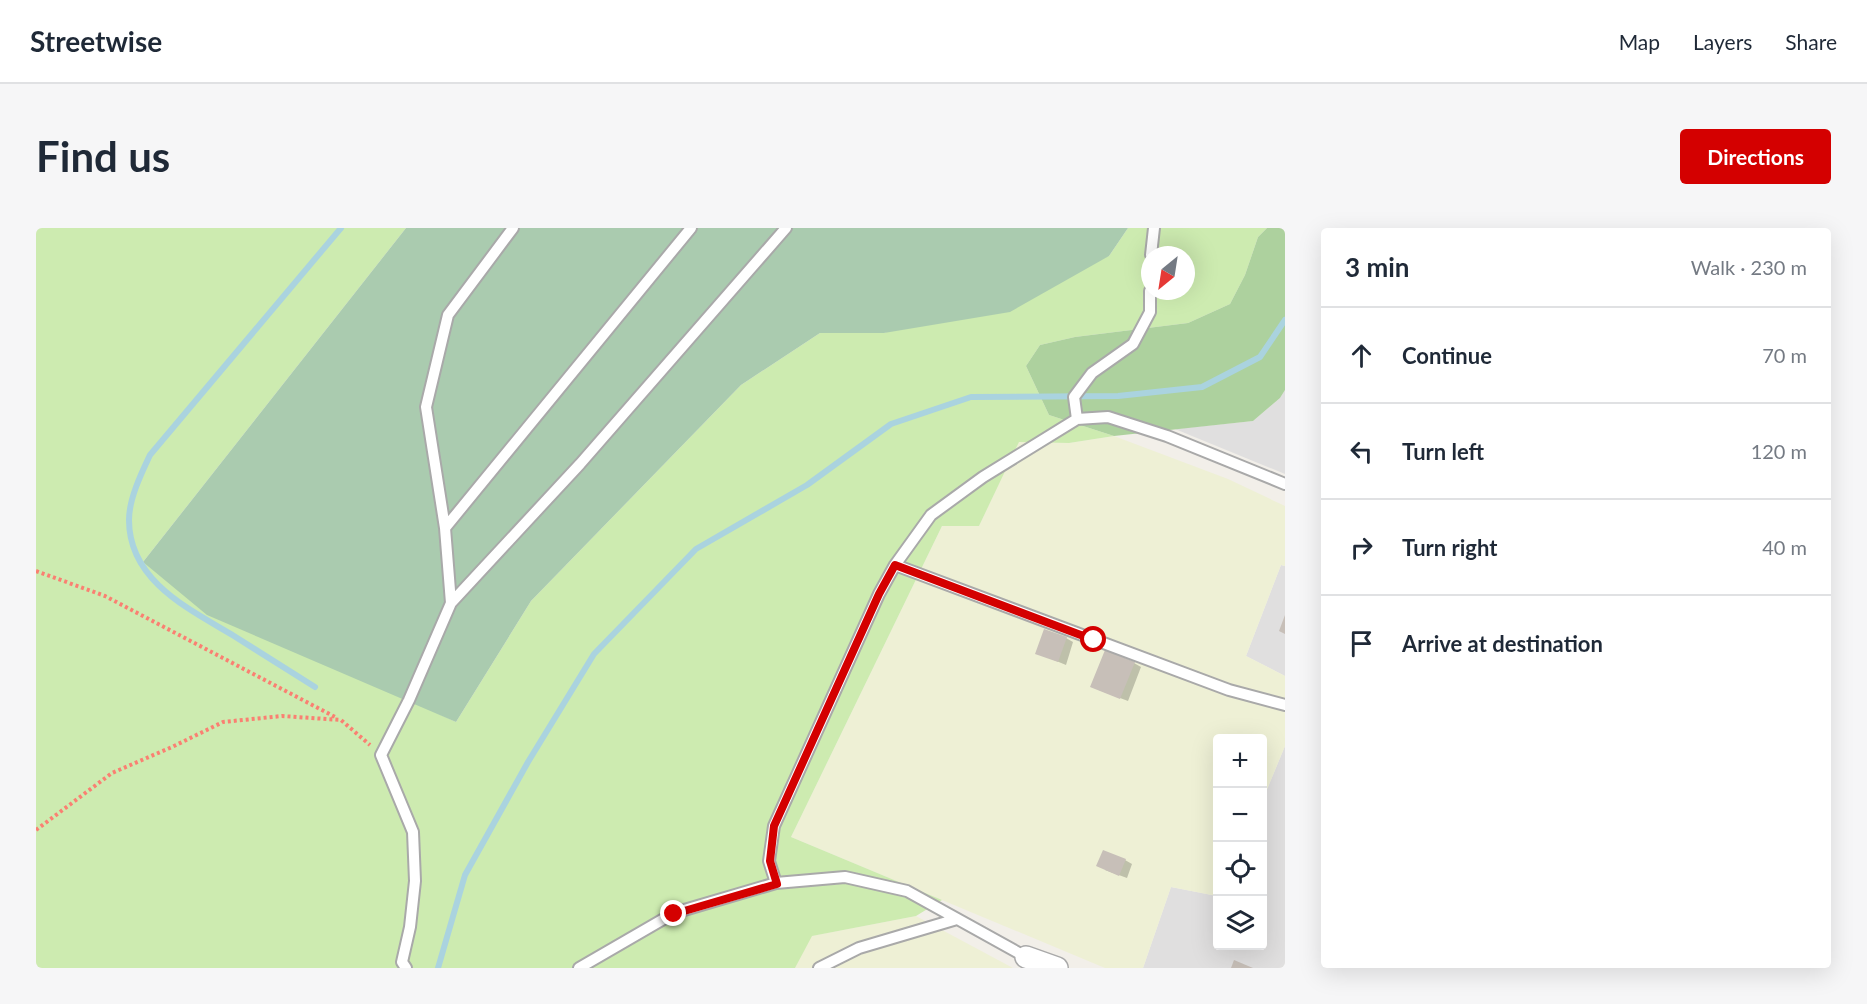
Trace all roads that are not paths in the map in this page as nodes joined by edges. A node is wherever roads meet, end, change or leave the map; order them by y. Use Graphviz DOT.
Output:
graph roads {
  1 [pos="513,228"];
  2 [pos="691,228"];
  3 [pos="786,228"];
  4 [pos="1154,228"];
  5 [pos="1152,246"];
  6 [pos="1150,300"];
  7 [pos="1077,419"];
  8 [pos="1285,484"];
  9 [pos="445,528"];
  10 [pos="895,565"];
  11 [pos="451,603"];
  12 [pos="1285,705"];
  13 [pos="777,884"];
  14 [pos="957,919"];
  15 [pos="1026,957"];
  16 [pos="406,968"];
  17 [pos="579,968"];
  18 [pos="819,968"];
  19 [pos="1057,968"];
  1 -- 9 [label="lane"];
  2 -- 9 [label="lane"];
  3 -- 11 [label="lane"];
  4 -- 5 [label="lane"];
  6 -- 7 [label="lane"];
  7 -- 8 [label="lane"];
  7 -- 10 [label="lane"];
  9 -- 11 [label="lane"];
  10 -- 12 [label="lane"];
  10 -- 13 [label="lane"];
  11 -- 16 [label="lane"];
  13 -- 14 [label="lane"];
  13 -- 17 [label="lane"];
  14 -- 15 [label="lane"];
  14 -- 18 [label="lane"];
  15 -- 19 [label="street"];
}
